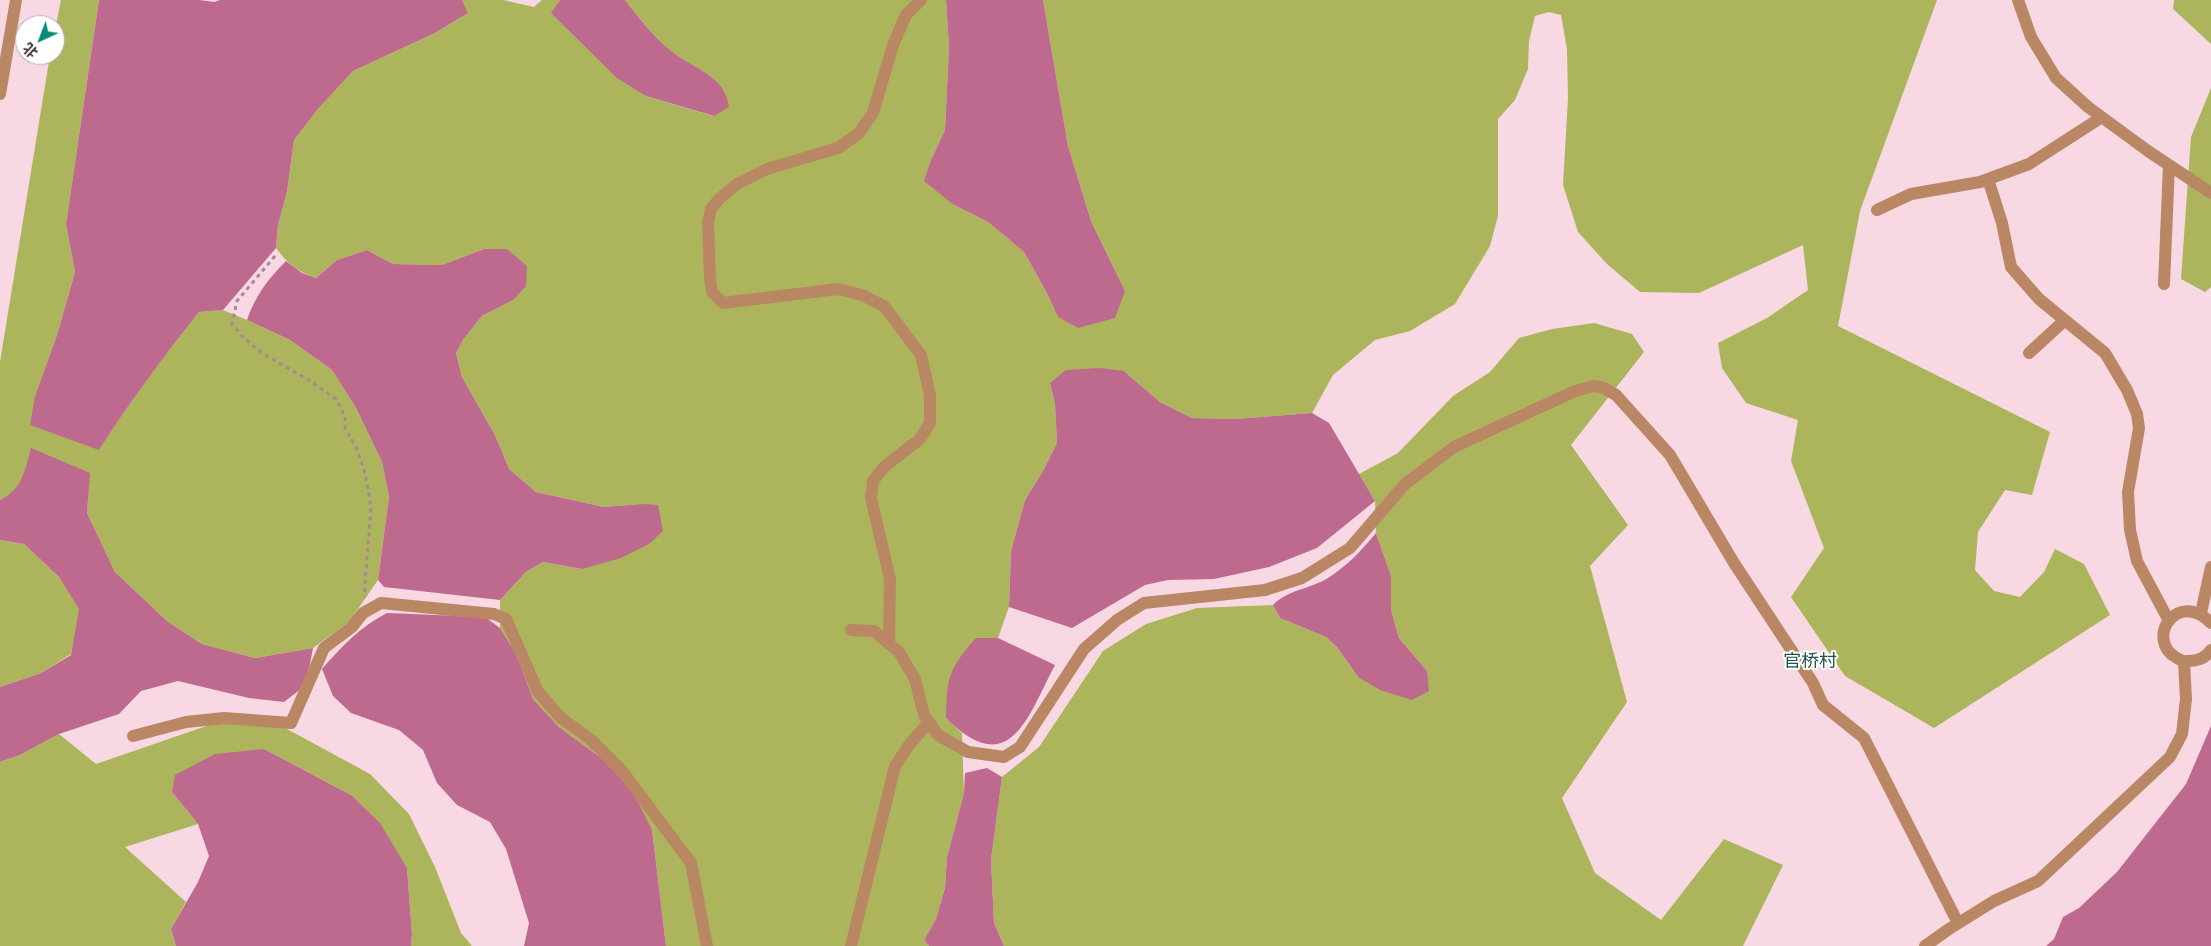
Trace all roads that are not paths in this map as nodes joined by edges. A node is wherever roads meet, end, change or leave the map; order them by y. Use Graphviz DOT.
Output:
graph roads {
  1 [pos="16,0"];
  2 [pos="921,0"];
  3 [pos="2018,0"];
  4 [pos="0,94"];
  5 [pos="2102,118"];
  6 [pos="2169,165"];
  7 [pos="1988,179"];
  8 [pos="2211,192"];
  9 [pos="1878,210"];
  10 [pos="2164,284"];
  11 [pos="2065,320"];
  12 [pos="2029,352"];
  13 [pos="2211,567"];
  14 [pos="2201,613"];
  15 [pos="2169,621"];
  16 [pos="2211,623"];
  17 [pos="851,630"];
  18 [pos="889,644"];
  19 [pos="2211,650"];
  20 [pos="2184,662"];
  21 [pos="929,722"];
  22 [pos="133,736"];
  23 [pos="1958,923"];
  24 [pos="707,946"];
  25 [pos="851,946"];
  26 [pos="1925,946"];
  1 -- 4 [label="street"];
  2 -- 18 [label="street"];
  3 -- 5 [label="street"];
  5 -- 6 [label="street"];
  5 -- 7 [label="street"];
  6 -- 8 [label="street"];
  6 -- 10 [label="street"];
  7 -- 9 [label="street"];
  7 -- 11 [label="street"];
  11 -- 12 [label="street"];
  11 -- 15 [label="street"];
  13 -- 14 [label="street"];
  14 -- 15 [label="street"];
  14 -- 16 [label="street"];
  15 -- 20 [label="street"];
  17 -- 18 [label="street"];
  18 -- 21 [label="street"];
  19 -- 20 [label="street"];
  20 -- 23 [label="street"];
  21 -- 23 [label="street"];
  21 -- 25 [label="street"];
  22 -- 24 [label="street"];
  23 -- 26 [label="street"];
}
